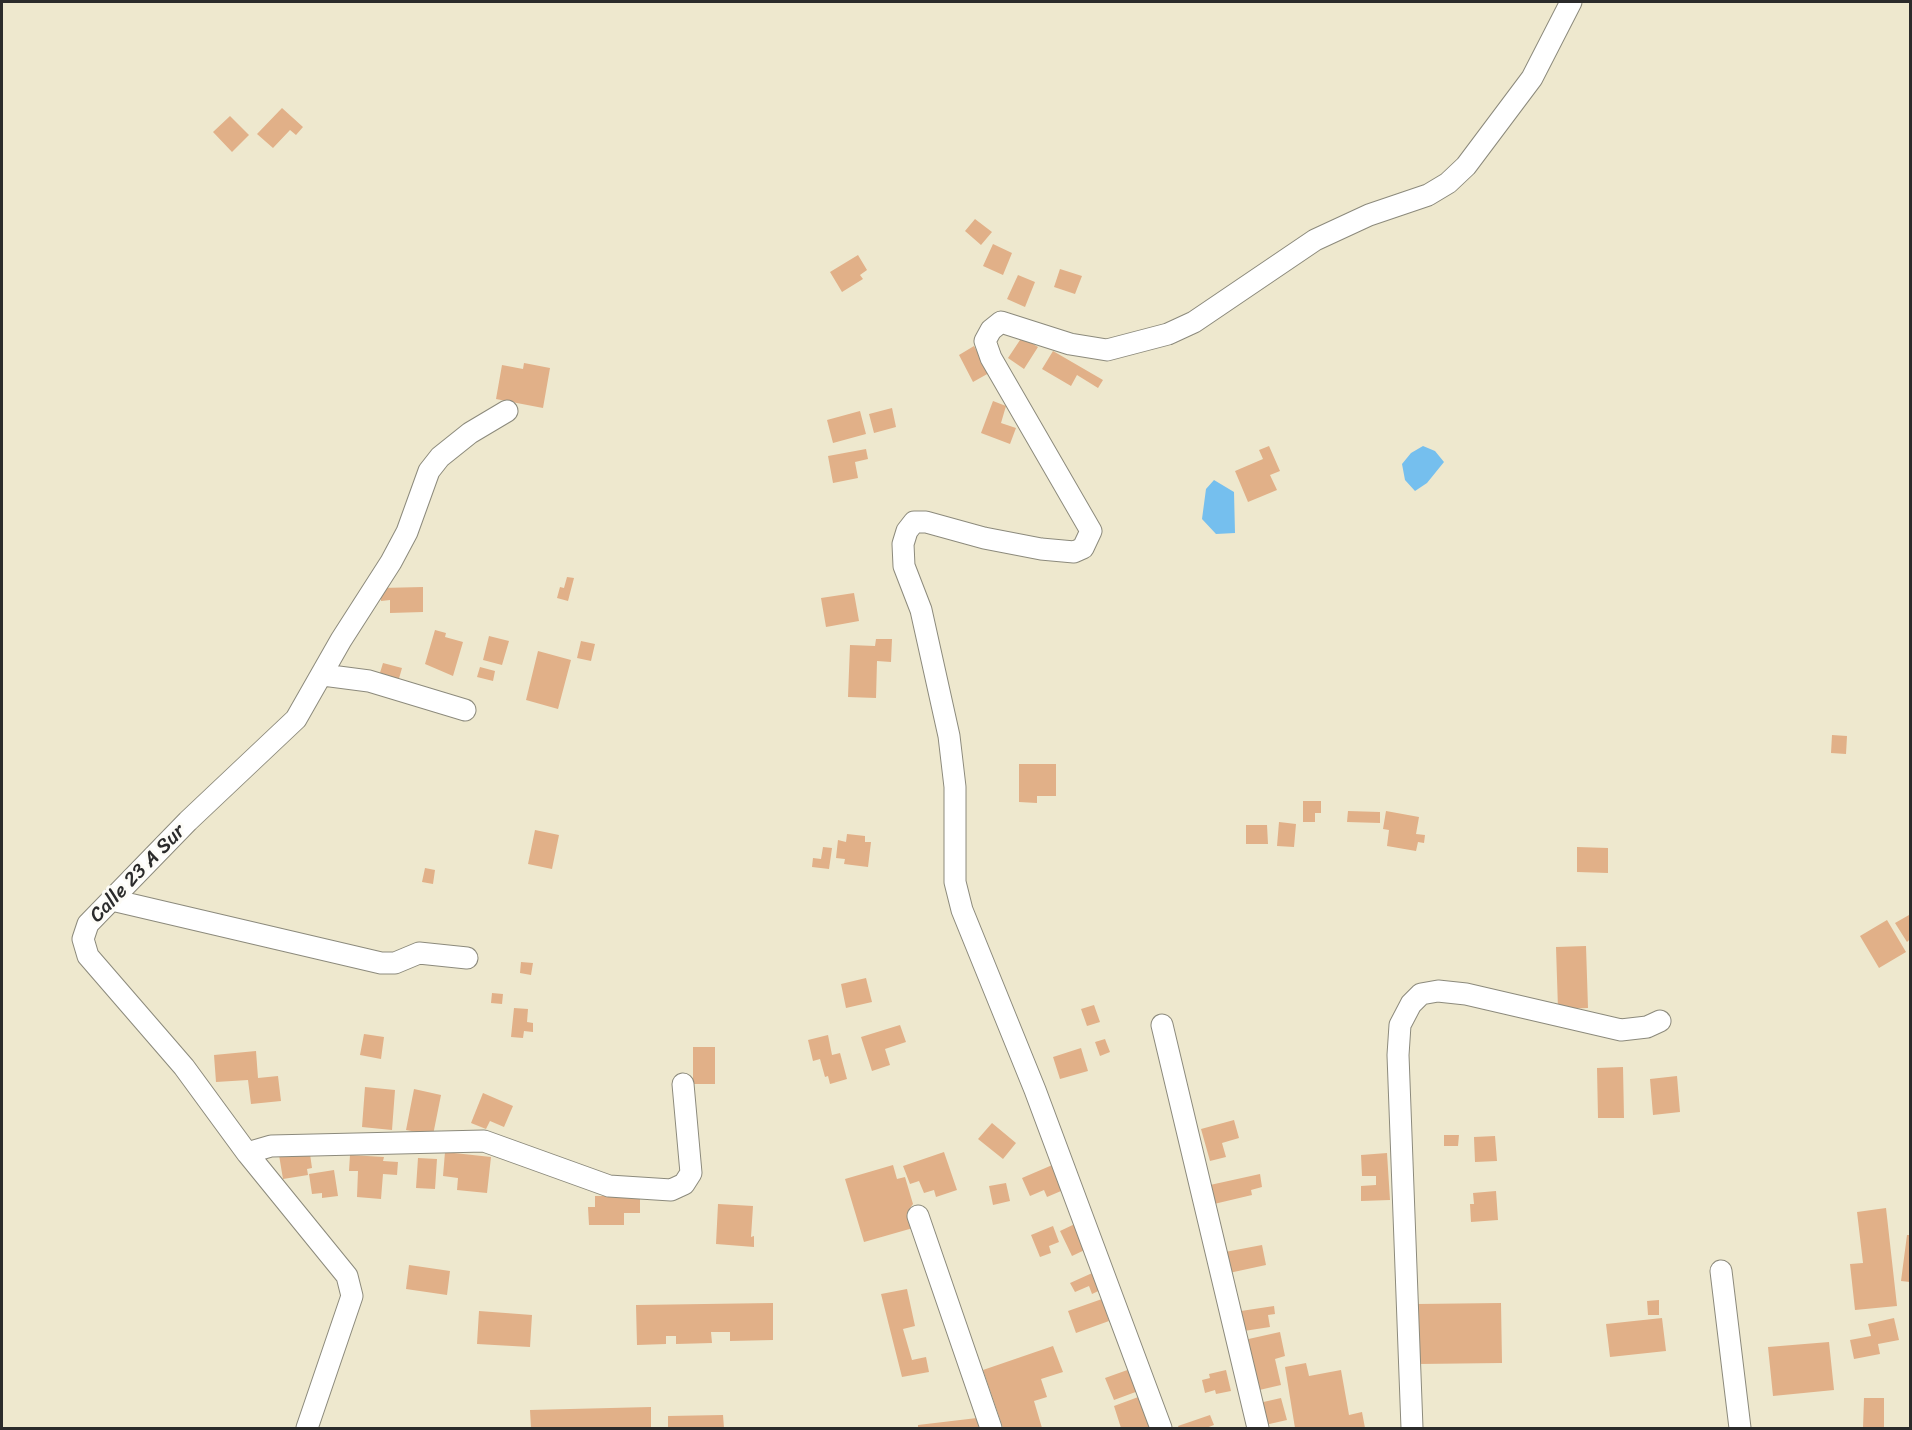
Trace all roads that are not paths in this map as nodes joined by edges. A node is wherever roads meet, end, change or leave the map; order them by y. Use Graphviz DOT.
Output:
graph roads {
  1 [pos="1571,2"];
  2 [pos="507,411"];
  3 [pos="322,675"];
  4 [pos="465,710"];
  5 [pos="112,900"];
  6 [pos="467,958"];
  7 [pos="1660,1021"];
  8 [pos="1162,1025"];
  9 [pos="683,1084"];
  10 [pos="247,1153"];
  11 [pos="918,1216"];
  12 [pos="1721,1270"];
  13 [pos="307,1428"];
  14 [pos="991,1428"];
  15 [pos="1161,1428"];
  16 [pos="1258,1428"];
  17 [pos="1412,1428"];
  18 [pos="1740,1428"];
  1 -- 15 [label="street"];
  2 -- 3 [label="street, Calle 23 A Sur"];
  3 -- 4 [label="street"];
  3 -- 5 [label="street, Calle 23 A Sur"];
  5 -- 6 [label="street"];
  5 -- 10 [label="street, Calle 23 A Sur"];
  7 -- 17 [label="street"];
  8 -- 16 [label="street"];
  9 -- 10 [label="street"];
  10 -- 13 [label="street, Calle 23 A Sur"];
  11 -- 14 [label="street"];
  12 -- 18 [label="street"];
}
